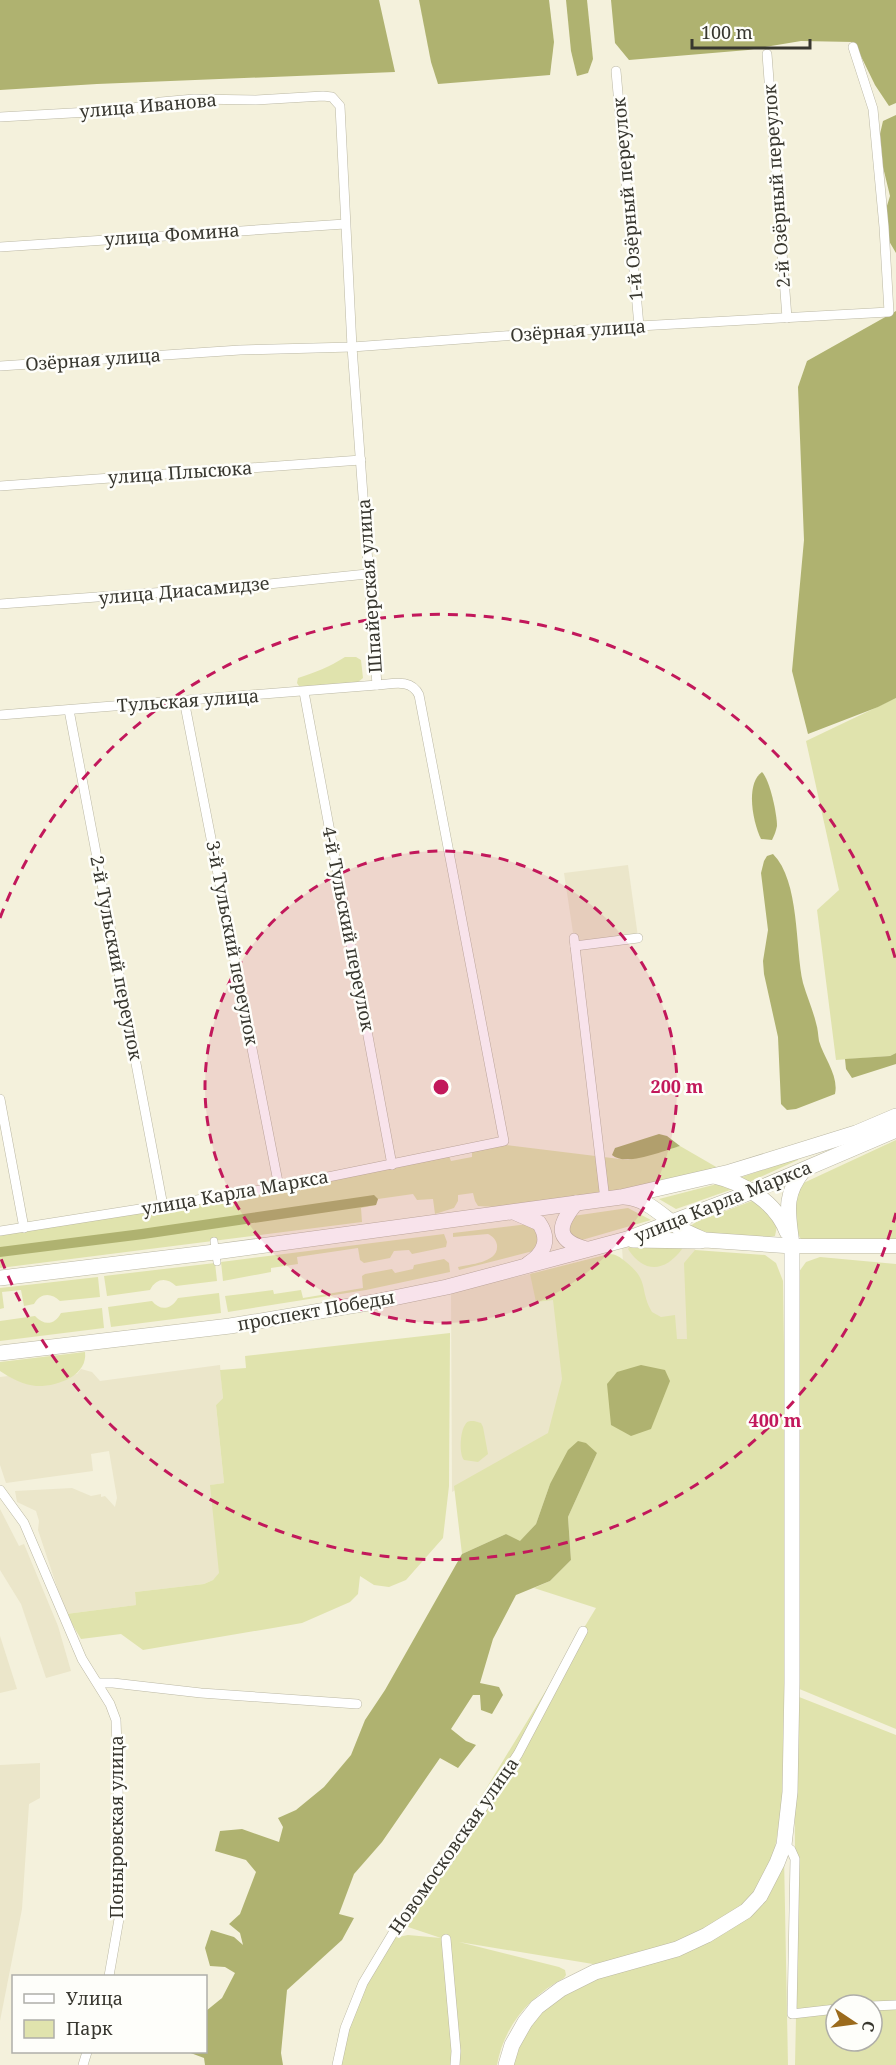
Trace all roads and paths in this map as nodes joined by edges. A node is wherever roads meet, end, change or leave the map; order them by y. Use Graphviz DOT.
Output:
graph roads {
  1 [pos="853,47"];
  2 [pos="767,54"];
  3 [pos="616,71"];
  4 [pos="332,96"];
  5 [pos="0,117"];
  6 [pos="345,224"];
  7 [pos="0,246"];
  8 [pos="787,318"];
  9 [pos="639,326"];
  10 [pos="352,347"];
  11 [pos="0,366"];
  12 [pos="361,460"];
  13 [pos="0,486"];
  14 [pos="367,574"];
  15 [pos="0,604"];
  16 [pos="377,685"];
  17 [pos="304,692"];
  18 [pos="184,700"];
  19 [pos="69,710"];
  20 [pos="0,715"];
  21 [pos="638,938"];
  22 [pos="0,1099"];
  23 [pos="896,1116"];
  24 [pos="896,1130"];
  25 [pos="504,1142"];
  26 [pos="392,1165"];
  27 [pos="803,1171"];
  28 [pos="714,1176"];
  29 [pos="279,1186"];
  30 [pos="751,1192"];
  31 [pos="621,1197"];
  32 [pos="605,1200"];
  33 [pos="576,1203"];
  34 [pos="163,1206"];
  35 [pos="512,1212"];
  36 [pos="672,1221"];
  37 [pos="24,1228"];
  38 [pos="0,1231"];
  39 [pos="627,1239"];
  40 [pos="705,1240"];
  41 [pos="792,1246"];
  42 [pos="896,1246"];
  43 [pos="586,1250"];
  44 [pos="523,1267"];
  45 [pos="0,1278"];
  46 [pos="0,1353"];
  47 [pos="0,1490"];
  48 [pos="583,1631"];
  49 [pos="98,1683"];
  50 [pos="357,1704"];
  51 [pos="784,1845"];
  52 [pos="446,1939"];
  53 [pos="109,1975"];
  54 [pos="824,2010"];
  55 [pos="337,2065"];
  56 [pos="455,2065"];
  57 [pos="506,2065"];
  1 -- 8 [label="street, Озёрная улица"];
  2 -- 8 [label="street, 2-й Озёрный переулок"];
  3 -- 9 [label="street, 1-й Озёрный переулок"];
  4 -- 5 [label="street, улица Иванова"];
  4 -- 6 [label="street, Шпайерская улица"];
  6 -- 7 [label="street, улица Фомина"];
  6 -- 10 [label="street, Шпайерская улица"];
  8 -- 9 [label="street, Озёрная улица"];
  9 -- 10 [label="street, Озёрная улица"];
  10 -- 11 [label="street, Озёрная улица"];
  10 -- 12 [label="street, Шпайерская улица"];
  12 -- 13 [label="street, улица Плысюка"];
  12 -- 14 [label="street, Шпайерская улица"];
  14 -- 15 [label="street, улица Диасамидзе"];
  14 -- 16 [label="street, Шпайерская улица"];
  16 -- 17 [label="street, Тульская улица"];
  16 -- 25 [label="street, Шпайерская улица"];
  17 -- 18 [label="street, Тульская улица"];
  17 -- 26 [label="street, 4-й Тульский переулок"];
  18 -- 19 [label="street, Тульская улица"];
  18 -- 29 [label="street, 3-й Тульский переулок"];
  19 -- 20 [label="street, Тульская улица"];
  19 -- 34 [label="street, 2-й Тульский переулок"];
  21 -- 32 [label="street"];
  22 -- 37 [label="street"];
  23 -- 28 [label="main road"];
  24 -- 27 [label="main road, улица Карла Маркса"];
  25 -- 26 [label="street, улица Карла Маркса"];
  26 -- 29 [label="street, улица Карла Маркса"];
  27 -- 30 [label="main road, улица Карла Маркса"];
  27 -- 41 [label="main road"];
  28 -- 30 [label="main road"];
  28 -- 31 [label="main road"];
  29 -- 34 [label="street, улица Карла Маркса"];
  30 -- 36 [label="main road, улица Карла Маркса"];
  30 -- 41 [label="main road"];
  31 -- 32 [label="main road"];
  31 -- 36 [label="main road"];
  32 -- 33 [label="main road"];
  33 -- 35 [label="main road"];
  33 -- 43 [label="main road"];
  34 -- 37 [label="street, улица Карла Маркса"];
  35 -- 44 [label="main road"];
  35 -- 45 [label="main road"];
  36 -- 39 [label="main road, улица Карла Маркса"];
  36 -- 40 [label="main road"];
  37 -- 38 [label="street, улица Карла Маркса"];
  39 -- 40 [label="main road, улица Карла Маркса"];
  39 -- 43 [label="main road, проспект Победы"];
  40 -- 41 [label="main road, улица Карла Маркса"];
  41 -- 42 [label="main road, улица Карла Маркса"];
  41 -- 51 [label="main road"];
  43 -- 44 [label="main road, проспект Победы"];
  44 -- 46 [label="main road, проспект Победы"];
  47 -- 49 [label="street, Поныровская улица"];
  48 -- 55 [label="street, Новомосковская улица"];
  49 -- 50 [label="street"];
  49 -- 53 [label="street, Поныровская улица"];
  51 -- 54 [label="street"];
  51 -- 57 [label="main road"];
  52 -- 56 [label="street"];
}
